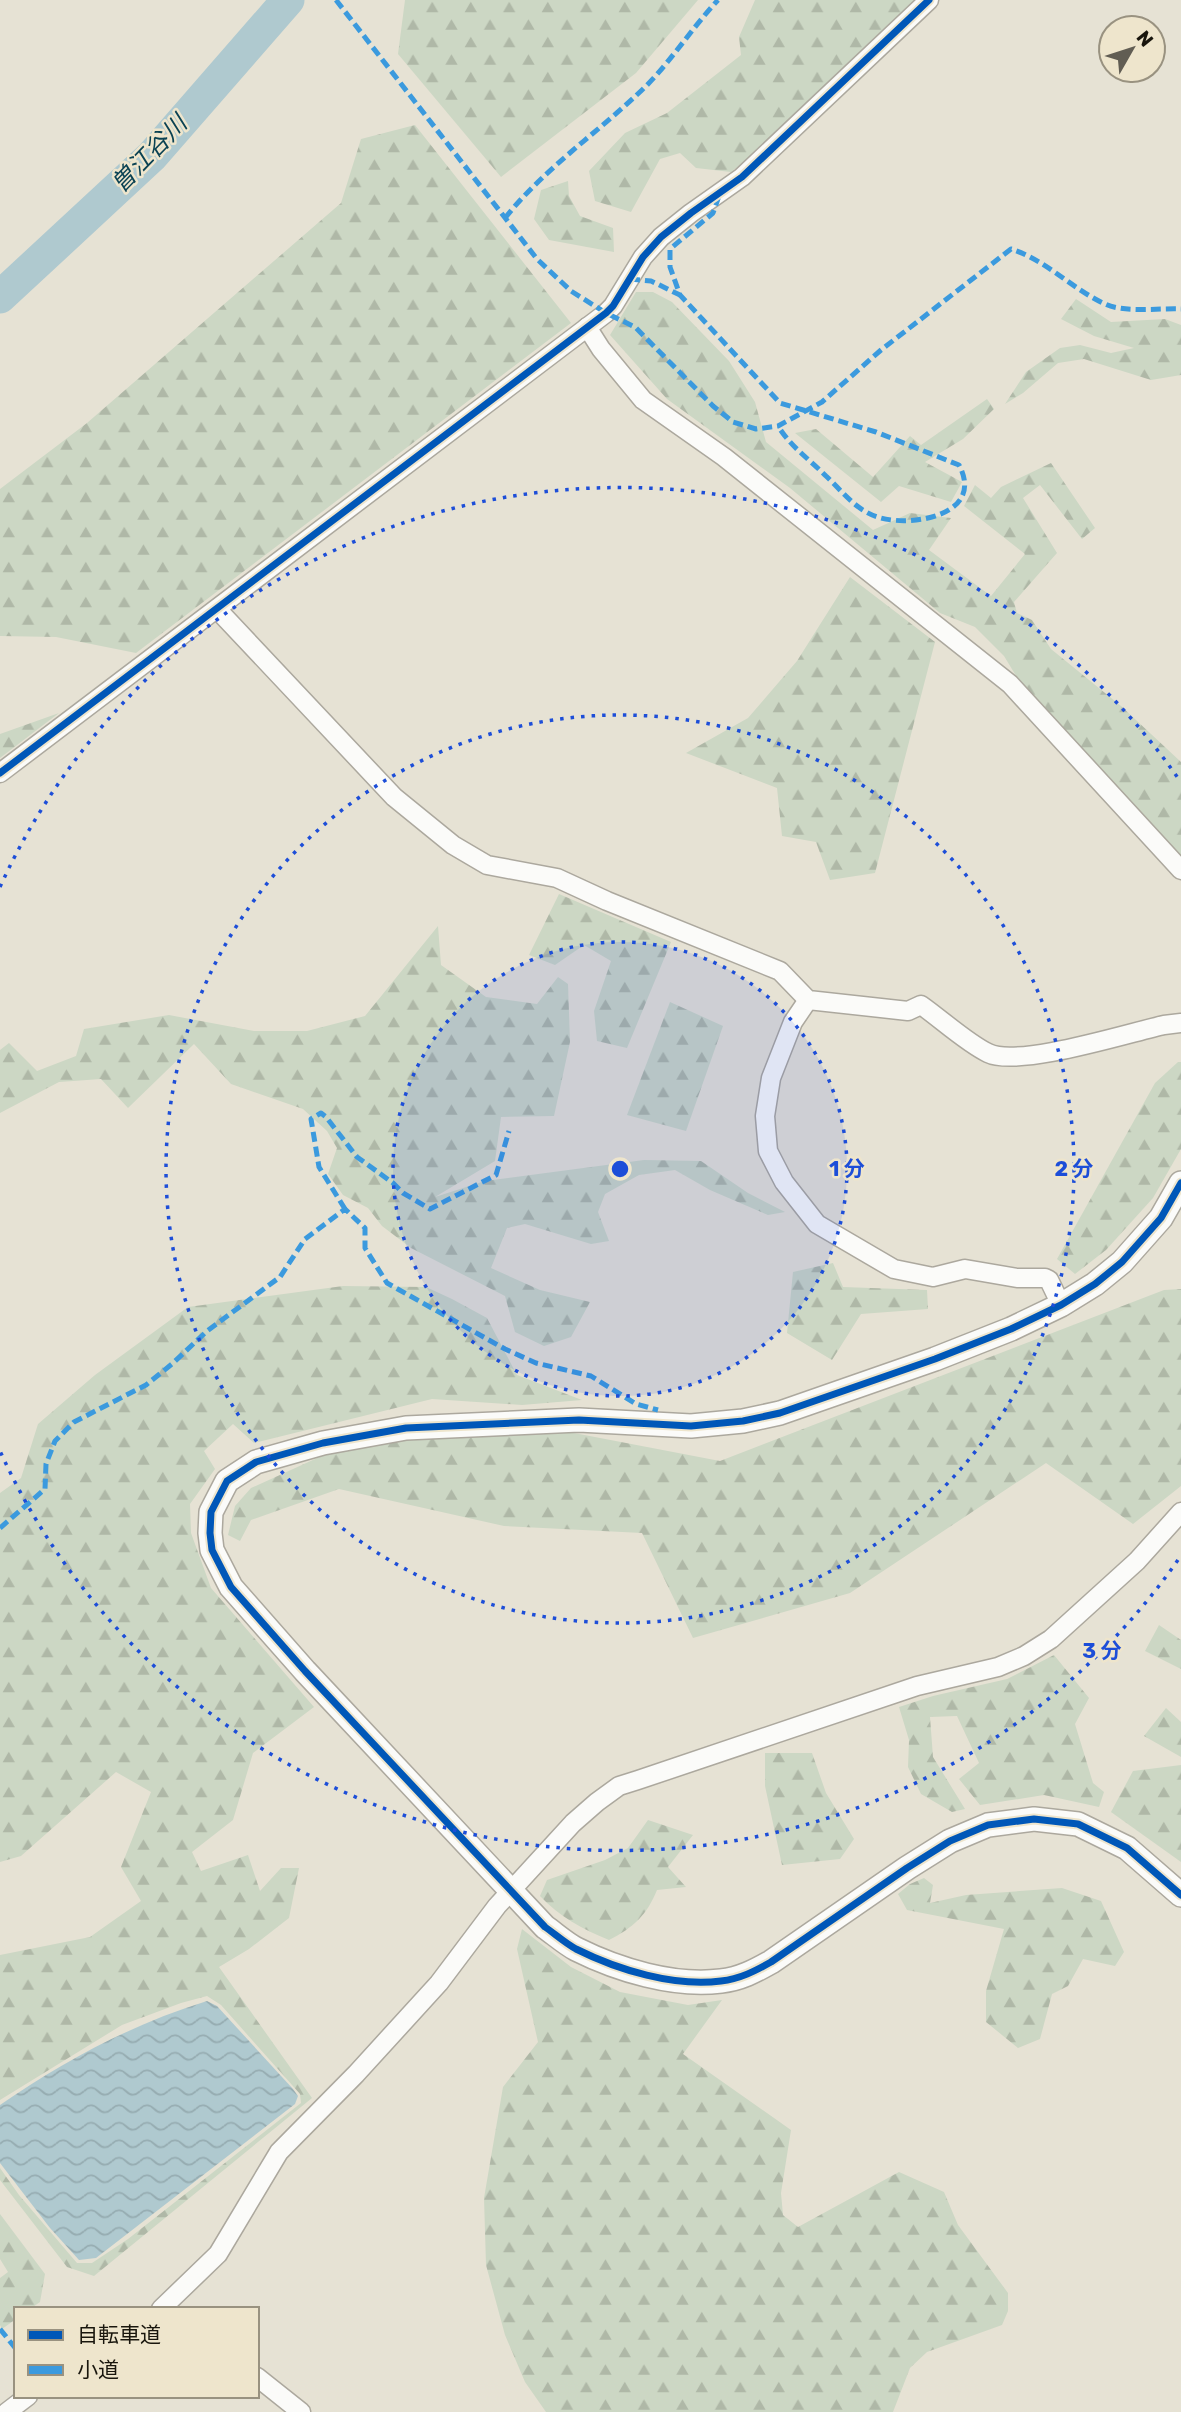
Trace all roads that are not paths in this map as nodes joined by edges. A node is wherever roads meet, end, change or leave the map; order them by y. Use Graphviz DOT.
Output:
graph roads {
  1 [pos="929,0"];
  2 [pos="587,327"];
  3 [pos="217,609"];
  4 [pos="0,773"];
  5 [pos="1181,870"];
  6 [pos="808,1000"];
  7 [pos="1181,1023"];
  8 [pos="1181,1183"];
  9 [pos="1061,1305"];
  10 [pos="1181,1512"];
  11 [pos="512,1892"];
  12 [pos="1181,1895"];
  13 [pos="164,2307"];
  14 [pos="259,2379"];
  15 [pos="25,2398"];
  16 [pos="7,2412"];
  17 [pos="301,2412"];
  1 -- 2 [label="street"];
  2 -- 3 [label="street"];
  2 -- 5 [label="street"];
  3 -- 4 [label="street"];
  3 -- 6 [label="street"];
  6 -- 7 [label="street"];
  6 -- 9 [label="street"];
  8 -- 9 [label="street"];
  9 -- 11 [label="street"];
  10 -- 11 [label="street"];
  11 -- 12 [label="street"];
  11 -- 13 [label="street"];
  14 -- 17 [label="street"];
  15 -- 16 [label="street"];
}
